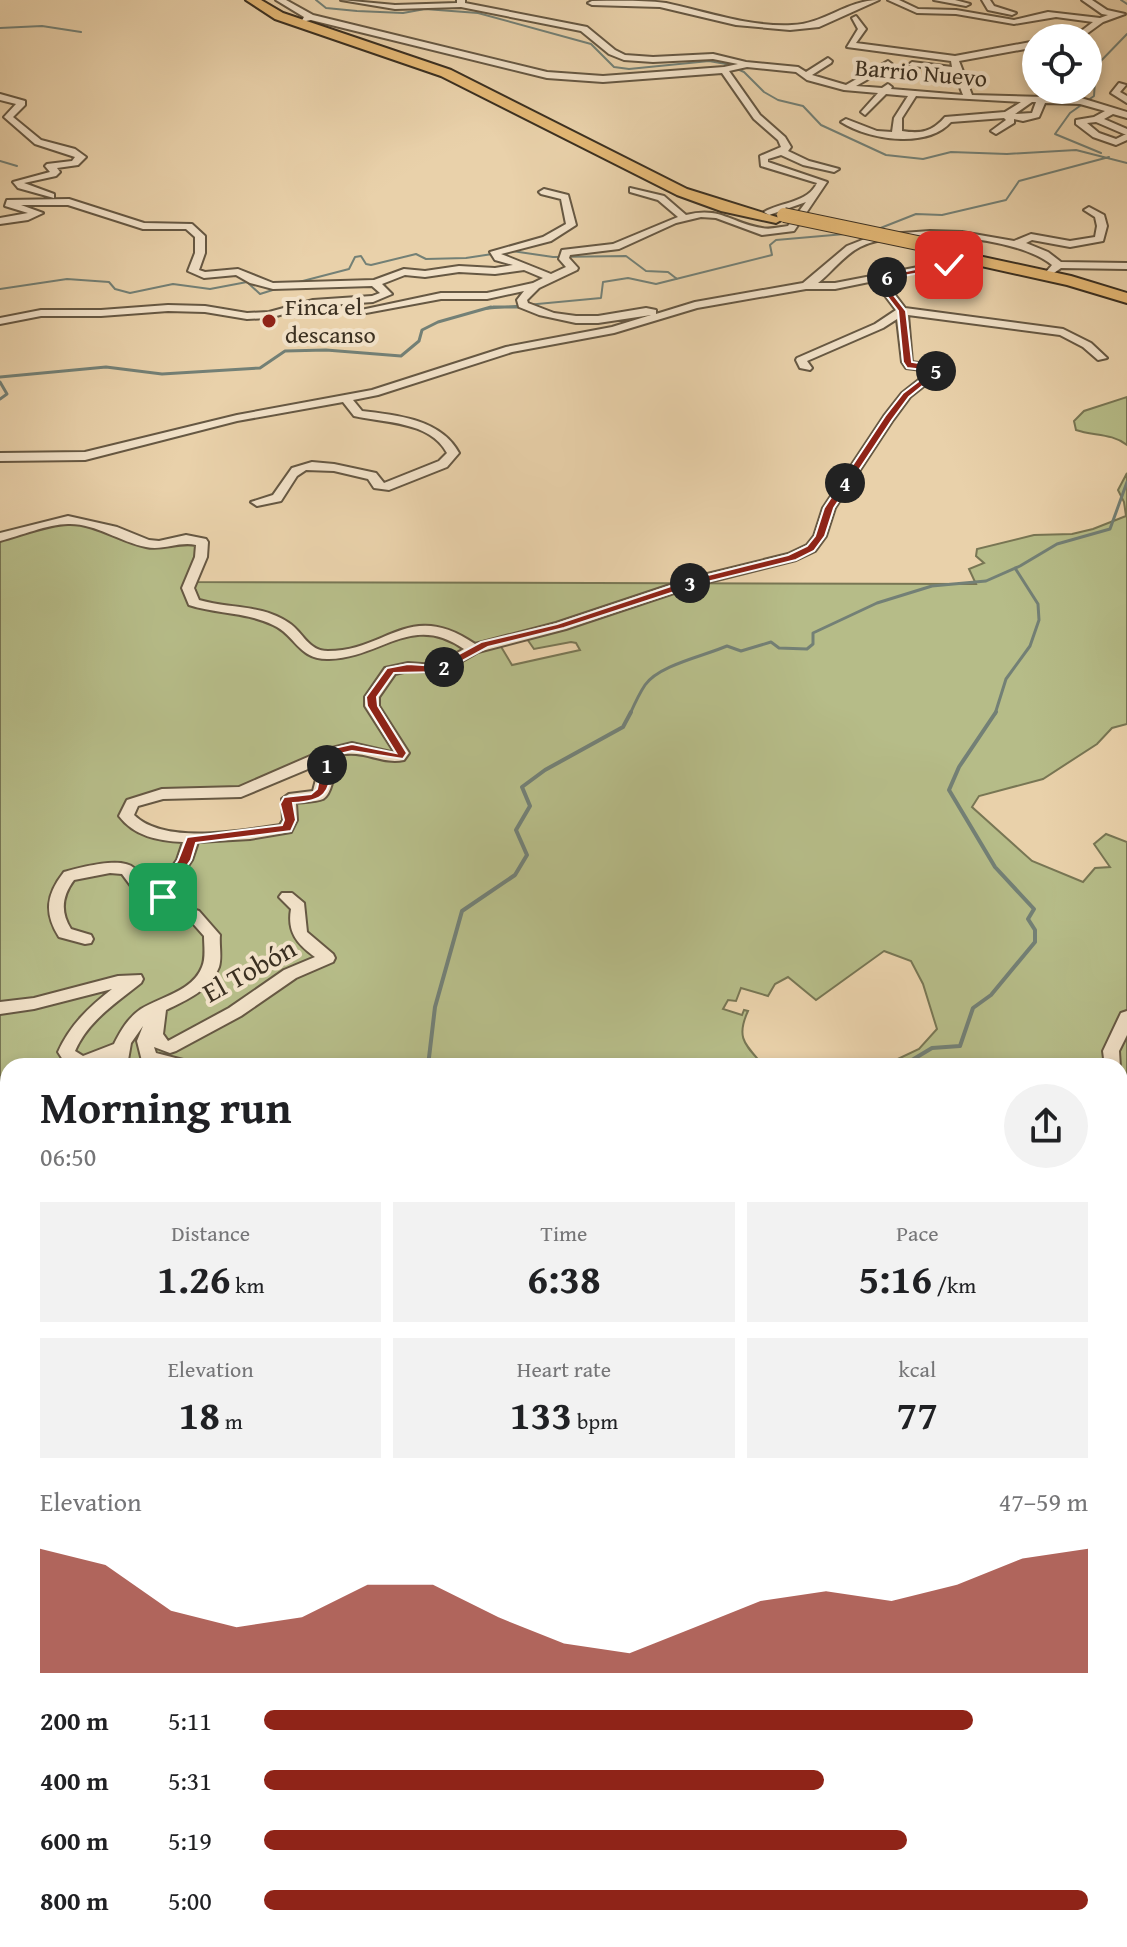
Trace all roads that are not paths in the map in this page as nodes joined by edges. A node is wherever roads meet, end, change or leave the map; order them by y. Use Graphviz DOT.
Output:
graph roads {
  1 [pos="252,0"];
  2 [pos="261,0"];
  3 [pos="280,0"];
  4 [pos="345,0"];
  5 [pos="687,0"];
  6 [pos="875,0"];
  7 [pos="892,0"];
  8 [pos="938,0"];
  9 [pos="1086,0"];
  10 [pos="461,3"];
  11 [pos="592,3"];
  12 [pos="988,4"];
  13 [pos="666,5"];
  14 [pos="1124,14"];
  15 [pos="1055,15"];
  16 [pos="307,18"];
  17 [pos="856,18"];
  18 [pos="1100,20"];
  19 [pos="1095,24"];
  20 [pos="1022,47"];
  21 [pos="955,59"];
  22 [pos="828,61"];
  23 [pos="744,64"];
  24 [pos="888,64"];
  25 [pos="912,65"];
  26 [pos="725,69"];
  27 [pos="956,70"];
  28 [pos="805,76"];
  29 [pos="898,81"];
  30 [pos="1122,85"];
  31 [pos="847,88"];
  32 [pos="885,89"];
  33 [pos="913,94"];
  34 [pos="0,97"];
  35 [pos="968,98"];
  36 [pos="987,99"];
  37 [pos="1022,100"];
  38 [pos="1127,101"];
  39 [pos="1024,104"];
  40 [pos="1041,104"];
  41 [pos="1092,104"];
  42 [pos="941,107"];
  43 [pos="865,112"];
  44 [pos="1120,113"];
  45 [pos="1007,115"];
  46 [pos="1097,119"];
  47 [pos="846,122"];
  48 [pos="996,131"];
  49 [pos="903,134"];
  50 [pos="1127,134"];
  51 [pos="782,152"];
  52 [pos="834,169"];
  53 [pos="633,190"];
  54 [pos="544,192"];
  55 [pos="812,197"];
  56 [pos="69,202"];
  57 [pos="1089,210"];
  58 [pos="773,216"];
  59 [pos="683,217"];
  60 [pos="0,221"];
  61 [pos="749,225"];
  62 [pos="1015,244"];
  63 [pos="928,248"];
  64 [pos="966,259"];
  65 [pos="1127,266"];
  66 [pos="525,267"];
  67 [pos="1054,268"];
  68 [pos="551,278"];
  69 [pos="877,278"];
  70 [pos="375,283"];
  71 [pos="535,286"];
  72 [pos="806,286"];
  73 [pos="1127,291"];
  74 [pos="1127,298"];
  75 [pos="366,310"];
  76 [pos="902,311"];
  77 [pos="663,315"];
  78 [pos="0,321"];
  79 [pos="1102,358"];
  80 [pos="806,368"];
  81 [pos="346,398"];
  82 [pos="0,457"];
  83 [pos="257,502"];
  84 [pos="0,537"];
  85 [pos="473,649"];
  86 [pos="327,756"];
  87 [pos="191,840"];
  88 [pos="287,897"];
  89 [pos="174,904"];
  90 [pos="85,939"];
  91 [pos="158,1006"];
  92 [pos="0,1008"];
  93 [pos="1127,1017"];
  94 [pos="120,1048"];
  95 [pos="70,1058"];
  96 [pos="98,1058"];
  97 [pos="119,1058"];
  98 [pos="152,1058"];
  99 [pos="1112,1058"];
  1 -- 58 [label="highway"];
  2 -- 16 [label="highway"];
  3 -- 16 [label="street"];
  4 -- 10 [label="street, Barrio Nuevo"];
  5 -- 13 [label="street"];
  6 -- 13 [label="street"];
  7 -- 15 [label="street"];
  8 -- 12 [label="street"];
  9 -- 14 [label="street"];
  10 -- 23 [label="street, Barrio Nuevo"];
  11 -- 13 [label="street"];
  12 -- 15 [label="street"];
  14 -- 18 [label="street"];
  15 -- 18 [label="street"];
  16 -- 26 [label="street"];
  16 -- 58 [label="highway"];
  17 -- 21 [label="street"];
  18 -- 19 [label="street"];
  20 -- 21 [label="street"];
  21 -- 27 [label="street"];
  22 -- 28 [label="street"];
  23 -- 26 [label="street"];
  23 -- 28 [label="street, Barrio Nuevo"];
  24 -- 31 [label="street"];
  25 -- 27 [label="street"];
  26 -- 51 [label="street"];
  27 -- 35 [label="street"];
  28 -- 31 [label="street, Barrio Nuevo"];
  29 -- 32 [label="street"];
  30 -- 38 [label="street"];
  31 -- 32 [label="street, Barrio Nuevo"];
  32 -- 33 [label="street, Barrio Nuevo"];
  32 -- 43 [label="street"];
  33 -- 35 [label="street, Barrio Nuevo"];
  33 -- 49 [label="street"];
  34 -- 56 [label="street"];
  35 -- 36 [label="street, Barrio Nuevo"];
  36 -- 37 [label="street, Barrio Nuevo"];
  36 -- 42 [label="street"];
  38 -- 44 [label="street"];
  39 -- 45 [label="street"];
  40 -- 45 [label="street"];
  41 -- 44 [label="street, Barrio Nuevo"];
  44 -- 46 [label="street"];
  45 -- 48 [label="street"];
  45 -- 49 [label="street"];
  46 -- 50 [label="street"];
  46 -- 50 [label="street"];
  47 -- 49 [label="street"];
  51 -- 52 [label="street"];
  51 -- 55 [label="street"];
  53 -- 59 [label="street"];
  54 -- 66 [label="street"];
  55 -- 58 [label="street"];
  55 -- 61 [label="street"];
  56 -- 60 [label="street"];
  56 -- 70 [label="street"];
  57 -- 62 [label="street"];
  58 -- 61 [label="street"];
  58 -- 63 [label="highway, bridge"];
  59 -- 61 [label="street"];
  59 -- 68 [label="street"];
  62 -- 67 [label="street"];
  62 -- 72 [label="street"];
  63 -- 64 [label="highway"];
  63 -- 67 [label="highway"];
  64 -- 69 [label="street"];
  64 -- 74 [label="highway"];
  65 -- 67 [label="street"];
  66 -- 68 [label="street"];
  66 -- 70 [label="street"];
  67 -- 73 [label="highway"];
  68 -- 71 [label="street"];
  69 -- 72 [label="street"];
  69 -- 76 [label="street"];
  70 -- 78 [label="street"];
  71 -- 75 [label="street"];
  71 -- 77 [label="street"];
  72 -- 77 [label="street"];
  76 -- 79 [label="street"];
  76 -- 80 [label="street"];
  76 -- 85 [label="street"];
  77 -- 81 [label="street"];
  81 -- 82 [label="street"];
  81 -- 83 [label="street"];
  84 -- 85 [label="street"];
  85 -- 86 [label="street"];
  86 -- 87 [label="street"];
  86 -- 87 [label="street"];
  87 -- 89 [label="street"];
  88 -- 91 [label="street, El Tobón"];
  89 -- 90 [label="street"];
  89 -- 91 [label="street, El Tobón"];
  91 -- 94 [label="street, El Tobón"];
  91 -- 98 [label="street"];
  92 -- 95 [label="street"];
  93 -- 99 [label="street"];
  94 -- 96 [label="street"];
  94 -- 97 [label="street"];
}
